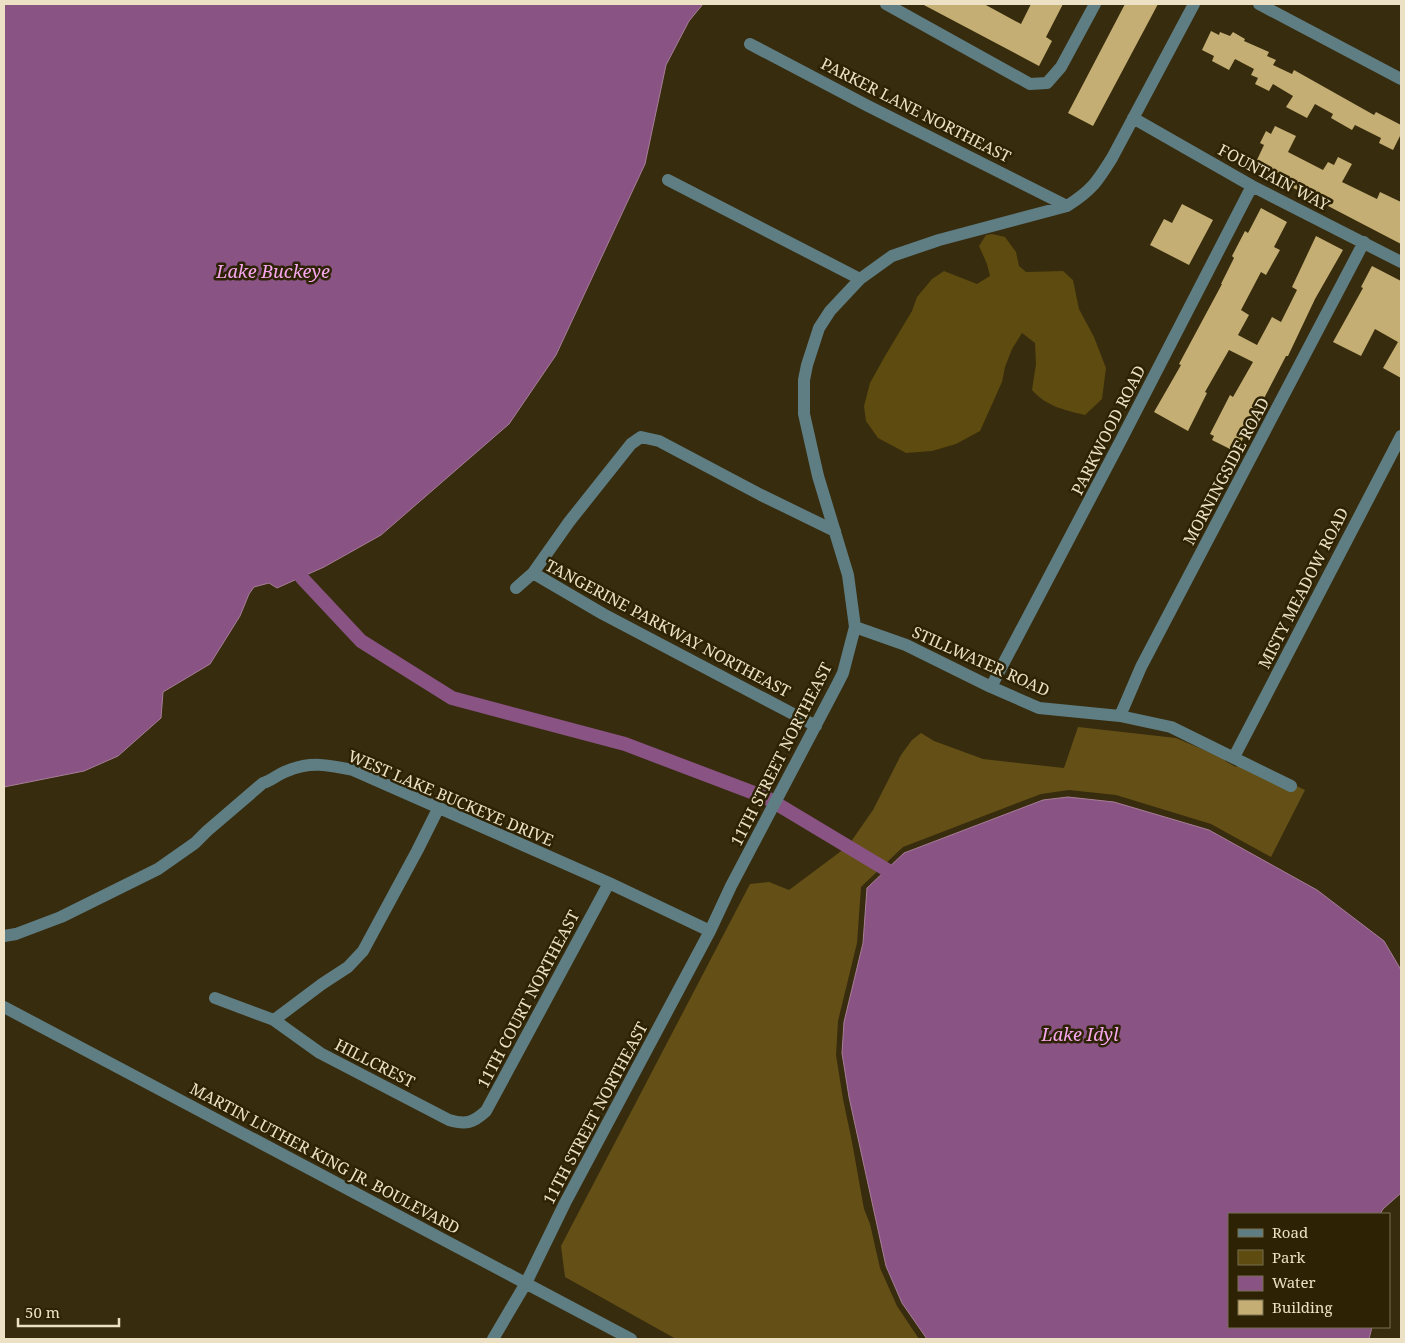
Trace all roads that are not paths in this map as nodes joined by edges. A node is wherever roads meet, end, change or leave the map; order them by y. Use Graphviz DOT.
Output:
graph roads {
  1 [pos="886,4"];
  2 [pos="1094,4"];
  3 [pos="1194,4"];
  4 [pos="1259,4"];
  5 [pos="750,44"];
  6 [pos="1401,79"];
  7 [pos="1133,118"];
  8 [pos="668,180"];
  9 [pos="1252,186"];
  10 [pos="1067,206"];
  11 [pos="1364,242"];
  12 [pos="1401,262"];
  13 [pos="860,279"];
  14 [pos="1401,436"];
  15 [pos="835,531"];
  16 [pos="533,573"];
  17 [pos="516,588"];
  18 [pos="855,627"];
  19 [pos="991,687"];
  20 [pos="1120,716"];
  21 [pos="816,726"];
  22 [pos="1234,757"];
  23 [pos="1291,786"];
  24 [pos="438,809"];
  25 [pos="608,883"];
  26 [pos="710,931"];
  27 [pos="4,936"];
  28 [pos="215,998"];
  29 [pos="4,1007"];
  30 [pos="274,1020"];
  31 [pos="467,1122"];
  32 [pos="526,1283"];
  33 [pos="493,1339"];
  34 [pos="631,1339"];
  1 -- 2 [label="street"];
  3 -- 7 [label="street, 11TH STREET NORTHEAST"];
  4 -- 6 [label="street"];
  5 -- 10 [label="street, PARKER LANE NORTHEAST"];
  7 -- 9 [label="street, FOUNTAIN WAY"];
  7 -- 10 [label="street, 11TH STREET NORTHEAST"];
  8 -- 13 [label="street"];
  9 -- 11 [label="street, FOUNTAIN WAY"];
  9 -- 19 [label="street, PARKWOOD ROAD"];
  10 -- 13 [label="street, 11TH STREET NORTHEAST"];
  11 -- 12 [label="street, FOUNTAIN WAY"];
  11 -- 20 [label="street, MORNINGSIDE ROAD"];
  13 -- 15 [label="street, 11TH STREET NORTHEAST"];
  14 -- 22 [label="street, MISTY MEADOW ROAD"];
  15 -- 16 [label="street, TANGERINE PARKWAY NORTHEAST"];
  15 -- 18 [label="street, 11TH STREET NORTHEAST"];
  16 -- 17 [label="street"];
  16 -- 21 [label="street, TANGERINE PARKWAY NORTHEAST"];
  18 -- 19 [label="street, STILLWATER ROAD"];
  18 -- 21 [label="street, 11TH STREET NORTHEAST"];
  19 -- 20 [label="street, STILLWATER ROAD"];
  20 -- 22 [label="street, STILLWATER ROAD"];
  21 -- 26 [label="street, 11TH STREET NORTHEAST"];
  22 -- 23 [label="street, STILLWATER ROAD"];
  24 -- 25 [label="street, WEST LAKE BUCKEYE DRIVE"];
  24 -- 27 [label="street, WEST LAKE BUCKEYE DRIVE"];
  24 -- 30 [label="street"];
  25 -- 26 [label="street, WEST LAKE BUCKEYE DRIVE"];
  25 -- 31 [label="street, 11TH COURT NORTHEAST"];
  26 -- 32 [label="street, 11TH STREET NORTHEAST"];
  28 -- 30 [label="street, HILLCREST"];
  29 -- 32 [label="street, MARTIN LUTHER KING JR. BOULEVARD"];
  30 -- 31 [label="street, HILLCREST"];
  32 -- 33 [label="street, 11TH STREET NORTHEAST"];
  32 -- 34 [label="street, MARTIN LUTHER KING JR. BOULEVARD"];
}
